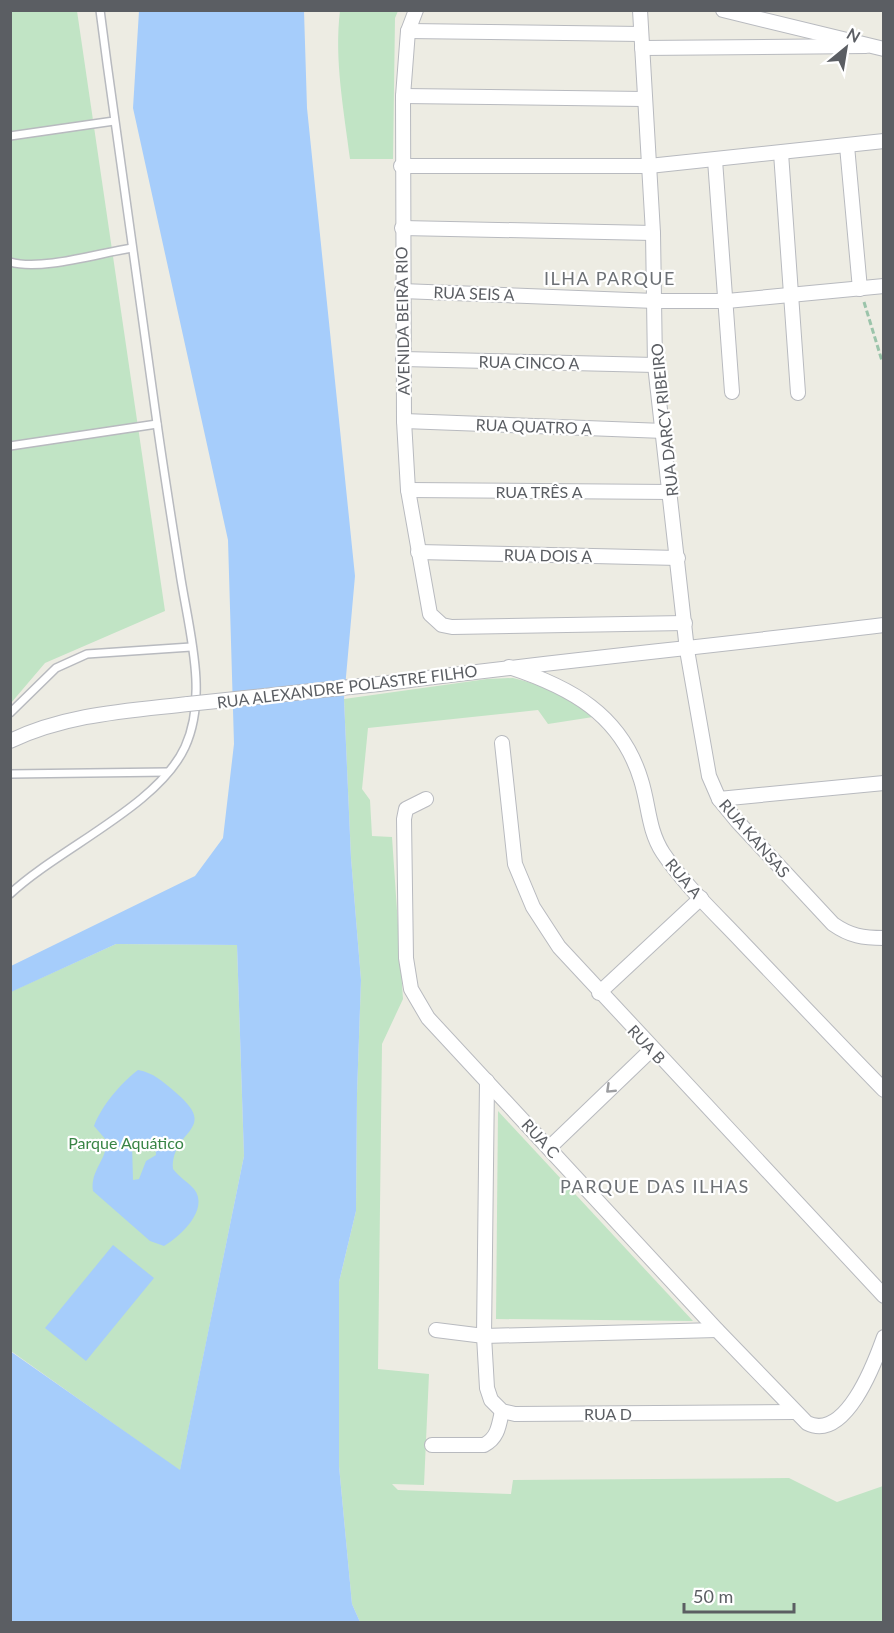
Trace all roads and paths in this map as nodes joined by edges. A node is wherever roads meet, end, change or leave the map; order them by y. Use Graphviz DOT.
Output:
graph roads {
  1 [pos="100,10"];
  2 [pos="416,10"];
  3 [pos="640,10"];
  4 [pos="723,10"];
  5 [pos="408,32"];
  6 [pos="641,41"];
  7 [pos="866,46"];
  8 [pos="884,49"];
  9 [pos="403,96"];
  10 [pos="644,99"];
  11 [pos="114,121"];
  12 [pos="10,136"];
  13 [pos="884,141"];
  14 [pos="847,146"];
  15 [pos="781,153"];
  16 [pos="715,160"];
  17 [pos="401,166"];
  18 [pos="649,166"];
  19 [pos="402,228"];
  20 [pos="653,232"];
  21 [pos="132,248"];
  22 [pos="10,262"];
  23 [pos="884,286"];
  24 [pos="860,289"];
  25 [pos="402,291"];
  26 [pos="791,296"];
  27 [pos="655,301"];
  28 [pos="727,301"];
  29 [pos="402,359"];
  30 [pos="882,362"];
  31 [pos="655,365"];
  32 [pos="732,392"];
  33 [pos="798,393"];
  34 [pos="404,420"];
  35 [pos="157,424"];
  36 [pos="664,431"];
  37 [pos="10,446"];
  38 [pos="408,490"];
  39 [pos="671,492"];
  40 [pos="418,552"];
  41 [pos="678,558"];
  42 [pos="685,623"];
  43 [pos="884,625"];
  44 [pos="191,647"];
  45 [pos="687,650"];
  46 [pos="509,667"];
  47 [pos="10,713"];
  48 [pos="10,741"];
  49 [pos="502,743"];
  50 [pos="168,772"];
  51 [pos="10,774"];
  52 [pos="884,783"];
  53 [pos="426,799"];
  54 [pos="719,799"];
  55 [pos="10,894"];
  56 [pos="701,898"];
  57 [pos="884,938"];
  58 [pos="599,993"];
  59 [pos="652,1049"];
  60 [pos="487,1081"];
  61 [pos="884,1090"];
  62 [pos="550,1147"];
  63 [pos="884,1296"];
  64 [pos="436,1330"];
  65 [pos="717,1330"];
  66 [pos="484,1336"];
  67 [pos="884,1337"];
  68 [pos="502,1411"];
  69 [pos="794,1412"];
  70 [pos="432,1445"];
  1 -- 11 [label="lane"];
  2 -- 5 [label="street, AVENIDA BEIRA RIO"];
  3 -- 6 [label="street, RUA DARCY RIBEIRO"];
  4 -- 7 [label="street"];
  5 -- 6 [label="street"];
  5 -- 9 [label="street, AVENIDA BEIRA RIO"];
  6 -- 7 [label="street"];
  6 -- 10 [label="street, RUA DARCY RIBEIRO"];
  7 -- 8 [label="street"];
  9 -- 10 [label="street"];
  9 -- 17 [label="street, AVENIDA BEIRA RIO"];
  10 -- 18 [label="street, RUA DARCY RIBEIRO"];
  11 -- 12 [label="lane"];
  11 -- 21 [label="lane"];
  13 -- 14 [label="street"];
  14 -- 15 [label="street"];
  14 -- 24 [label="street"];
  15 -- 16 [label="street"];
  15 -- 26 [label="street"];
  16 -- 18 [label="street"];
  16 -- 28 [label="street"];
  17 -- 18 [label="street"];
  17 -- 19 [label="street, AVENIDA BEIRA RIO"];
  18 -- 20 [label="street, RUA DARCY RIBEIRO"];
  19 -- 20 [label="street"];
  19 -- 25 [label="street, AVENIDA BEIRA RIO"];
  20 -- 27 [label="street, RUA DARCY RIBEIRO"];
  21 -- 22 [label="lane"];
  21 -- 35 [label="lane"];
  23 -- 24 [label="street, RUA SEIS A"];
  24 -- 26 [label="street, RUA SEIS A"];
  24 -- 30 [label="path"];
  25 -- 27 [label="street, RUA SEIS A"];
  25 -- 29 [label="street, AVENIDA BEIRA RIO"];
  26 -- 28 [label="street, RUA SEIS A"];
  26 -- 33 [label="street"];
  27 -- 28 [label="street, RUA SEIS A"];
  27 -- 31 [label="street, RUA DARCY RIBEIRO"];
  28 -- 32 [label="street"];
  29 -- 31 [label="street, RUA CINCO A"];
  29 -- 34 [label="street, AVENIDA BEIRA RIO"];
  31 -- 36 [label="street, RUA DARCY RIBEIRO"];
  34 -- 36 [label="street, RUA QUATRO A"];
  34 -- 38 [label="street, AVENIDA BEIRA RIO"];
  35 -- 37 [label="lane"];
  35 -- 44 [label="lane"];
  36 -- 39 [label="street, RUA DARCY RIBEIRO"];
  38 -- 39 [label="street, RUA TRÊS A"];
  38 -- 40 [label="street, AVENIDA BEIRA RIO"];
  39 -- 41 [label="street, RUA DARCY RIBEIRO"];
  40 -- 41 [label="street, RUA DOIS A"];
  40 -- 42 [label="street, AVENIDA BEIRA RIO"];
  41 -- 42 [label="street, RUA DARCY RIBEIRO"];
  42 -- 45 [label="street, RUA DARCY RIBEIRO"];
  43 -- 45 [label="street, RUA ALEXANDRE POLASTRE FILHO"];
  44 -- 47 [label="lane"];
  44 -- 50 [label="lane"];
  45 -- 46 [label="street, RUA ALEXANDRE POLASTRE FILHO"];
  45 -- 54 [label="street, RUA KANSAS"];
  46 -- 48 [label="street, RUA ALEXANDRE POLASTRE FILHO, bridge"];
  46 -- 56 [label="street, RUA A"];
  49 -- 58 [label="street, RUA B"];
  50 -- 51 [label="lane"];
  50 -- 55 [label="lane"];
  52 -- 54 [label="street"];
  53 -- 60 [label="street, RUA C"];
  54 -- 57 [label="street, RUA KANSAS"];
  56 -- 58 [label="street"];
  56 -- 61 [label="street, RUA A"];
  58 -- 59 [label="street, RUA B"];
  59 -- 62 [label="street, one-way"];
  59 -- 63 [label="street, RUA B"];
  60 -- 62 [label="street, RUA C"];
  60 -- 66 [label="street"];
  62 -- 65 [label="street, RUA C"];
  64 -- 66 [label="street"];
  65 -- 66 [label="street"];
  65 -- 69 [label="street, RUA C"];
  66 -- 68 [label="street"];
  67 -- 69 [label="street, RUA C"];
  68 -- 69 [label="street, RUA D"];
  68 -- 70 [label="street"];
}
